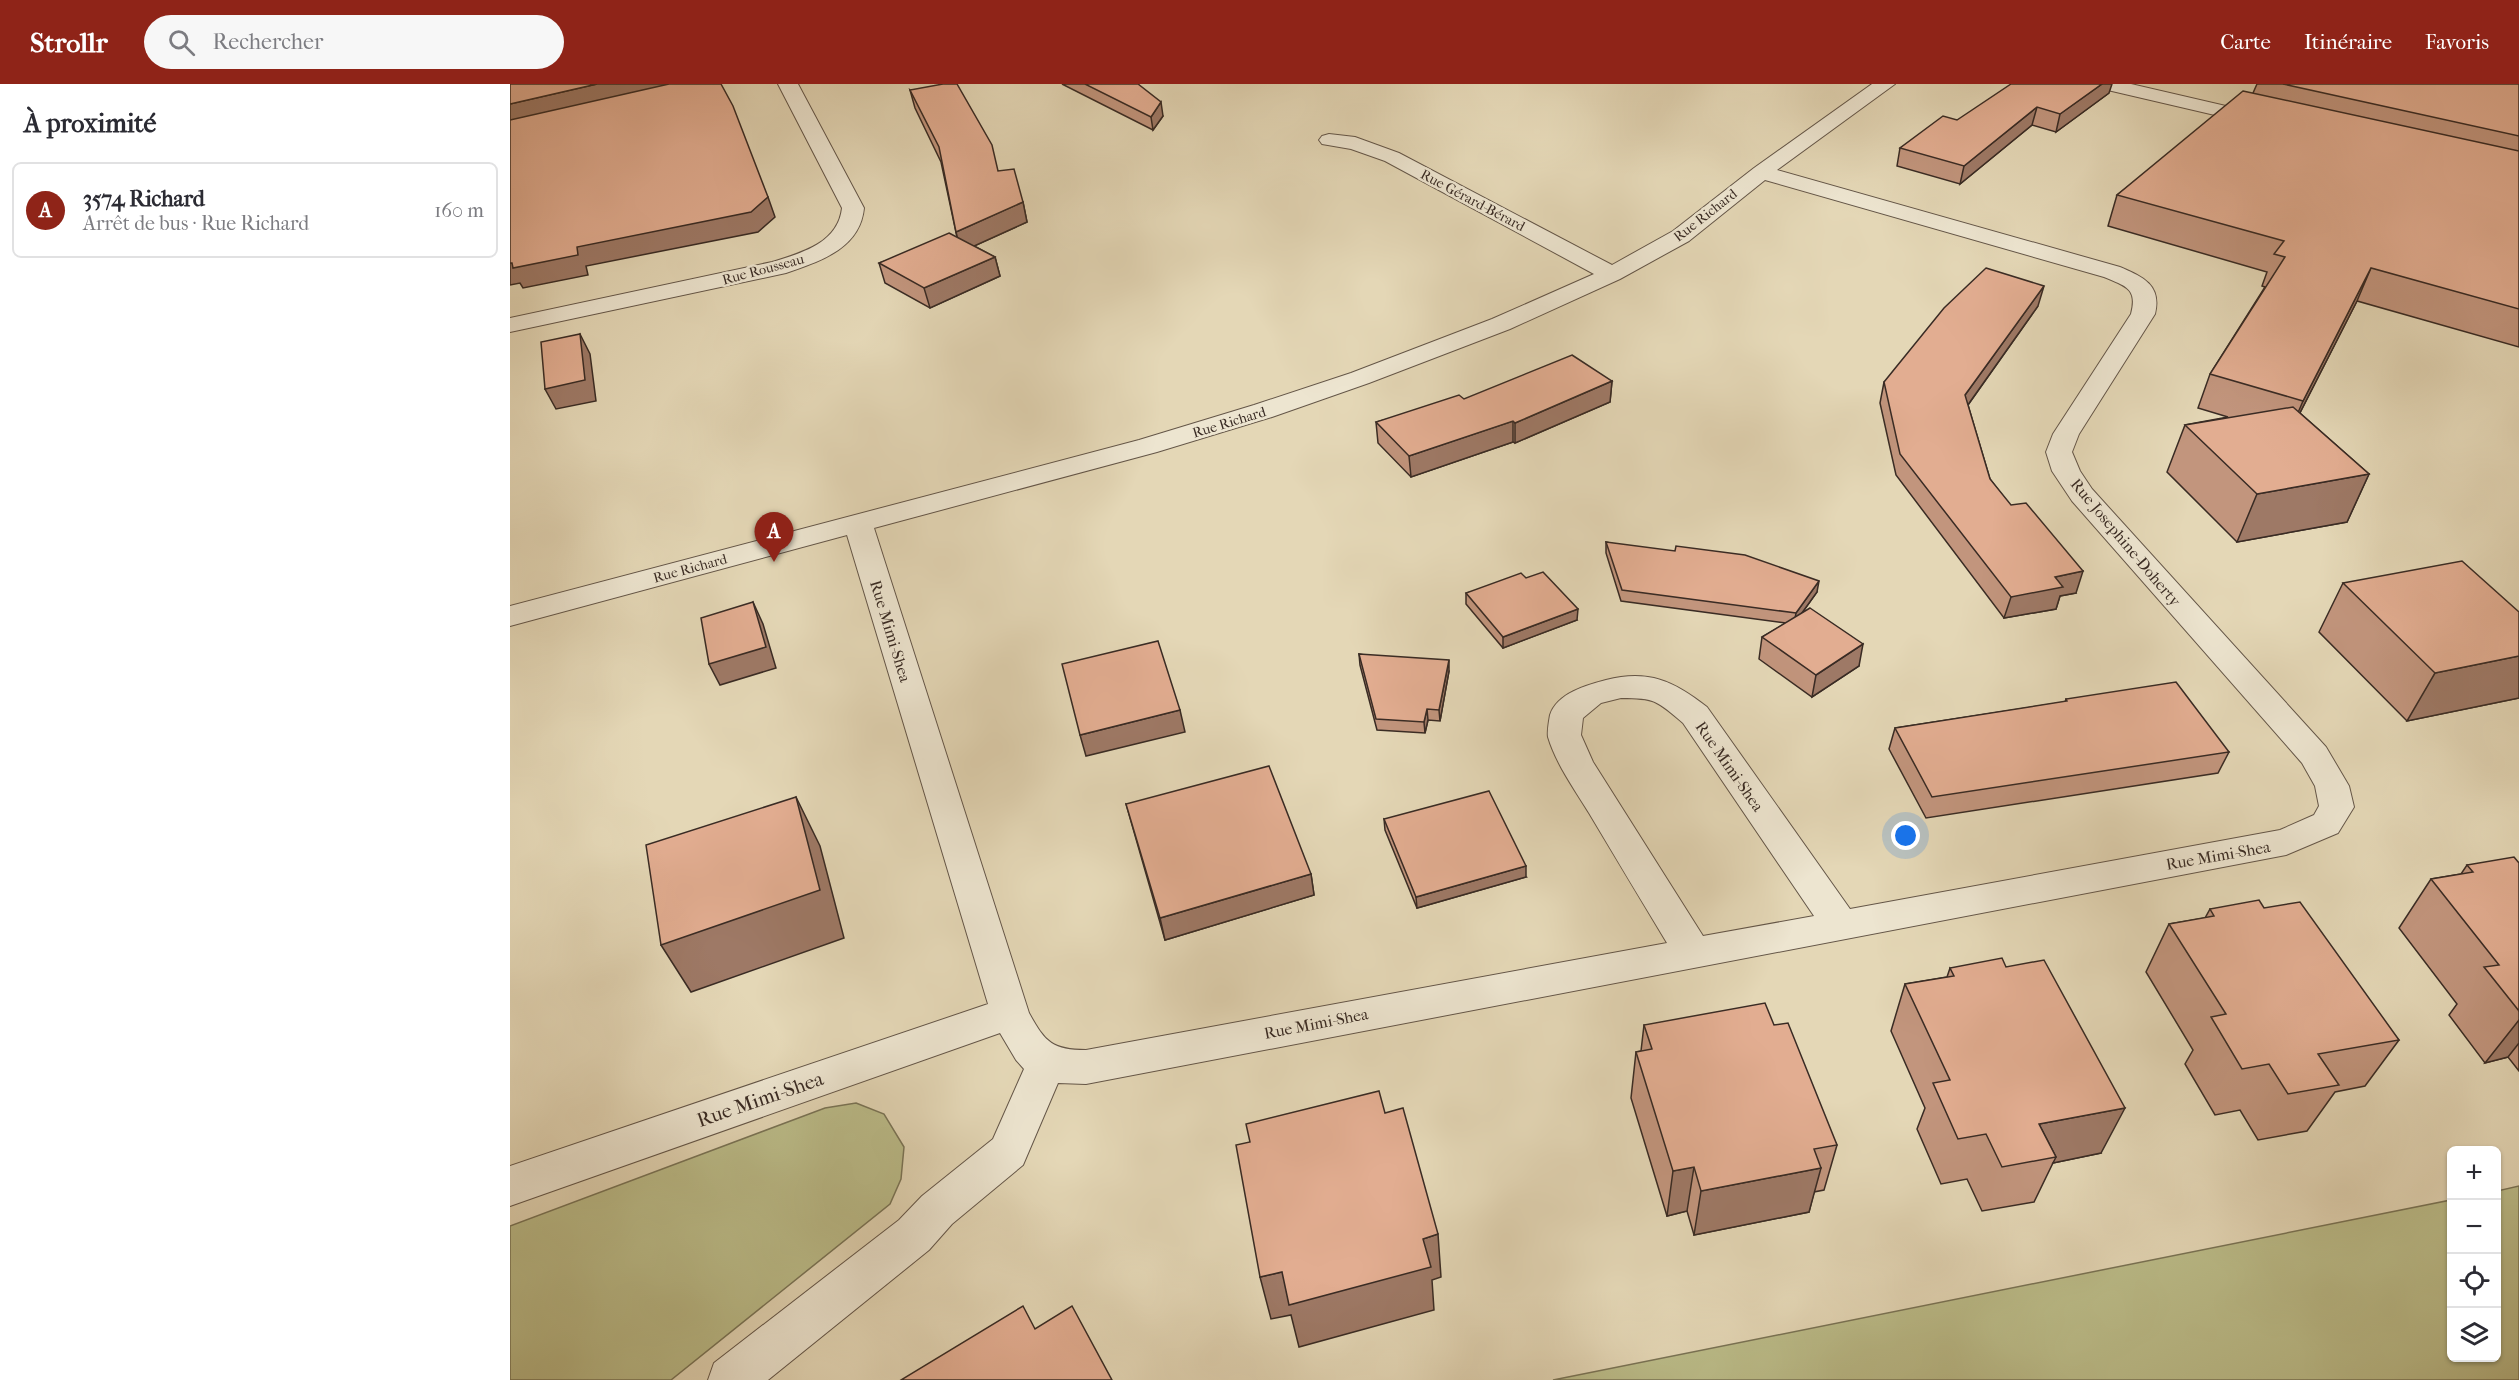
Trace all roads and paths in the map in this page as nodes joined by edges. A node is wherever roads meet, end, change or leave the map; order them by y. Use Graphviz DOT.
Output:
graph roads {
  1 [pos="788,84"];
  2 [pos="1885,84"];
  3 [pos="2106,84"];
  4 [pos="2285,126"];
  5 [pos="1329,140"];
  6 [pos="1761,172"];
  7 [pos="1612,274"];
  8 [pos="510,325"];
  9 [pos="858,524"];
  10 [pos="510,616"];
  11 [pos="2337,807"];
  12 [pos="1840,924"];
  13 [pos="1693,952"];
  14 [pos="1010,1013"];
  15 [pos="1046,1064"];
  16 [pos="510,1186"];
  17 [pos="731,1380"];
  1 -- 8 [label="street, Rue Rousseau"];
  2 -- 6 [label="street, Rue Richard"];
  3 -- 4 [label="street"];
  5 -- 7 [label="street, Rue Gérard-Bérard"];
  6 -- 7 [label="street, Rue Richard"];
  6 -- 11 [label="street, Rue Josephine-Doherty"];
  7 -- 9 [label="street, Rue Richard"];
  9 -- 10 [label="street, Rue Richard"];
  9 -- 14 [label="street, Rue Mimi-Shea"];
  11 -- 12 [label="street, Rue Mimi-Shea"];
  12 -- 13 [label="street, Rue Mimi-Shea"];
  12 -- 13 [label="street, Rue Mimi-Shea"];
  13 -- 15 [label="street, Rue Mimi-Shea"];
  14 -- 15 [label="street, Rue Mimi-Shea"];
  14 -- 16 [label="street, Rue Mimi-Shea"];
  15 -- 17 [label="street"];
}
